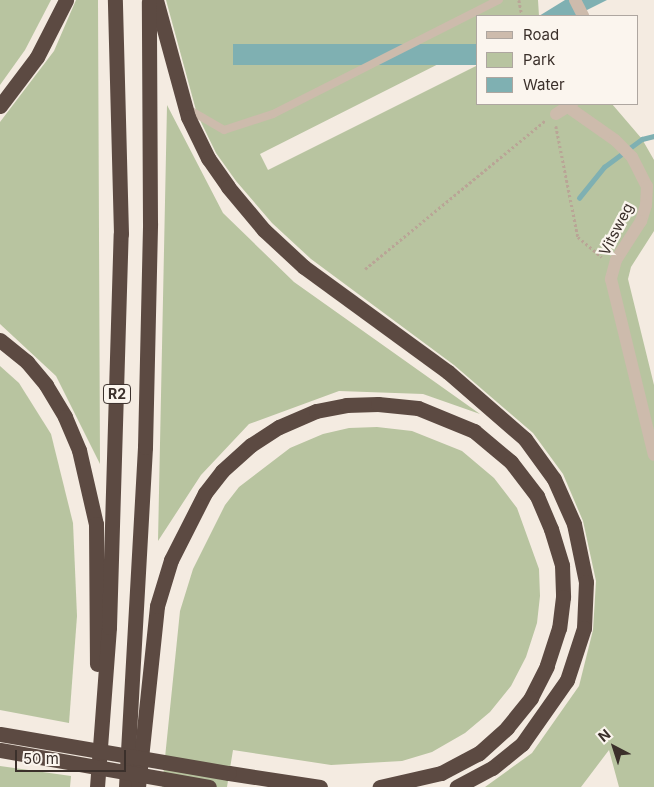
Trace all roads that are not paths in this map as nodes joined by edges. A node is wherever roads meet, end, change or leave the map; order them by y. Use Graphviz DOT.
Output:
graph roads {
  1 [pos="66,0"];
  2 [pos="115,0"];
  3 [pos="148,0"];
  4 [pos="156,0"];
  5 [pos="499,0"];
  6 [pos="575,0"];
  7 [pos="582,15"];
  8 [pos="0,106"];
  9 [pos="570,106"];
  10 [pos="185,108"];
  11 [pos="556,114"];
  12 [pos="0,340"];
  13 [pos="654,455"];
  14 [pos="0,734"];
  15 [pos="0,750"];
  16 [pos="97,787"];
  17 [pos="126,787"];
  18 [pos="138,787"];
  19 [pos="210,787"];
  20 [pos="320,787"];
  21 [pos="380,787"];
  22 [pos="457,787"];
  1 -- 8 [label="highway"];
  2 -- 16 [label="highway, R2"];
  3 -- 17 [label="highway, R2"];
  4 -- 10 [label="highway"];
  5 -- 10 [label="lane"];
  6 -- 7 [label="street"];
  9 -- 11 [label="street"];
  9 -- 13 [label="street, Vitsweg"];
  10 -- 22 [label="highway"];
  12 -- 16 [label="highway"];
  14 -- 20 [label="highway, bridge"];
  15 -- 19 [label="highway, bridge"];
  18 -- 21 [label="highway"];
}
